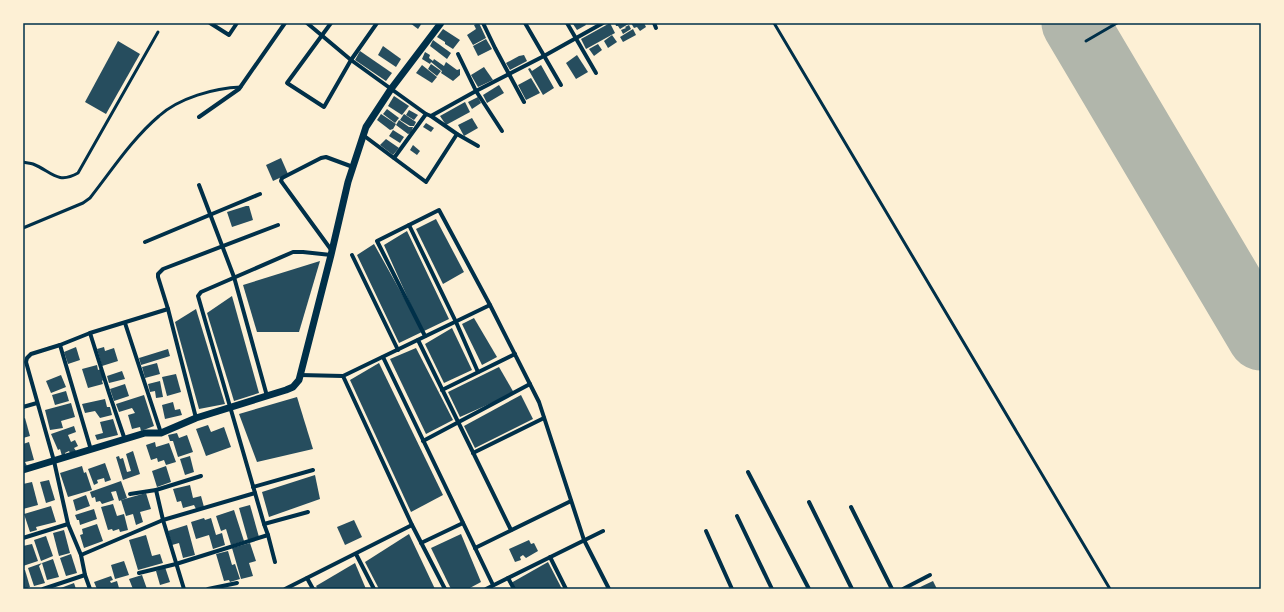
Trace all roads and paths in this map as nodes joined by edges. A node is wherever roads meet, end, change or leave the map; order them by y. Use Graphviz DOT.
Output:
graph roads {
  1 [pos="210,23"];
  2 [pos="238,23"];
  3 [pos="284,23"];
  4 [pos="307,23"];
  5 [pos="331,23"];
  6 [pos="377,23"];
  7 [pos="441,23"];
  8 [pos="483,23"];
  9 [pos="525,23"];
  10 [pos="567,23"];
  11 [pos="603,23"];
  12 [pos="654,23"];
  13 [pos="774,23"];
  14 [pos="1117,23"];
  15 [pos="656,28"];
  16 [pos="158,32"];
  17 [pos="322,36"];
  18 [pos="575,38"];
  19 [pos="1086,40"];
  20 [pos="458,54"];
  21 [pos="544,56"];
  22 [pos="351,60"];
  23 [pos="596,73"];
  24 [pos="510,74"];
  25 [pos="561,85"];
  26 [pos="241,87"];
  27 [pos="391,88"];
  28 [pos="476,91"];
  29 [pos="524,102"];
  30 [pos="426,114"];
  31 [pos="431,116"];
  32 [pos="199,118"];
  33 [pos="502,131"];
  34 [pos="457,134"];
  35 [pos="363,135"];
  36 [pos="478,146"];
  37 [pos="394,158"];
  38 [pos="23,162"];
  39 [pos="353,167"];
  40 [pos="199,186"];
  41 [pos="260,194"];
  42 [pos="210,215"];
  43 [pos="278,225"];
  44 [pos="409,225"];
  45 [pos="23,228"];
  46 [pos="145,242"];
  47 [pos="222,247"];
  48 [pos="332,253"];
  49 [pos="352,255"];
  50 [pos="234,277"];
  51 [pos="490,305"];
  52 [pos="168,309"];
  53 [pos="456,322"];
  54 [pos="125,323"];
  55 [pos="90,333"];
  56 [pos="425,336"];
  57 [pos="418,340"];
  58 [pos="60,345"];
  59 [pos="398,350"];
  60 [pos="515,354"];
  61 [pos="383,357"];
  62 [pos="478,372"];
  63 [pos="300,375"];
  64 [pos="343,376"];
  65 [pos="530,384"];
  66 [pos="442,390"];
  67 [pos="267,396"];
  68 [pos="37,403"];
  69 [pos="23,407"];
  70 [pos="230,407"];
  71 [pos="196,418"];
  72 [pos="544,418"];
  73 [pos="458,422"];
  74 [pos="161,433"];
  75 [pos="126,440"];
  76 [pos="423,441"];
  77 [pos="91,450"];
  78 [pos="473,453"];
  79 [pos="54,461"];
  80 [pos="23,470"];
  81 [pos="313,470"];
  82 [pos="748,472"];
  83 [pos="201,476"];
  84 [pos="253,487"];
  85 [pos="156,490"];
  86 [pos="255,493"];
  87 [pos="130,494"];
  88 [pos="571,501"];
  89 [pos="809,502"];
  90 [pos="851,507"];
  91 [pos="308,512"];
  92 [pos="737,516"];
  93 [pos="163,520"];
  94 [pos="463,523"];
  95 [pos="68,524"];
  96 [pos="264,524"];
  97 [pos="412,525"];
  98 [pos="511,530"];
  99 [pos="603,531"];
  100 [pos="706,531"];
  101 [pos="268,535"];
  102 [pos="23,538"];
  103 [pos="584,540"];
  104 [pos="421,543"];
  105 [pos="475,548"];
  106 [pos="356,554"];
  107 [pos="81,555"];
  108 [pos="550,557"];
  109 [pos="275,562"];
  110 [pos="176,564"];
  111 [pos="139,573"];
  112 [pos="84,575"];
  113 [pos="930,575"];
  114 [pos="307,578"];
  115 [pos="508,578"];
  116 [pos="237,583"];
  117 [pos="493,585"];
  118 [pos="43,589"];
  119 [pos="90,589"];
  120 [pos="184,589"];
  121 [pos="208,589"];
  122 [pos="286,589"];
  123 [pos="313,589"];
  124 [pos="374,589"];
  125 [pos="445,589"];
  126 [pos="486,589"];
  127 [pos="514,589"];
  128 [pos="566,589"];
  129 [pos="609,589"];
  130 [pos="732,589"];
  131 [pos="772,589"];
  132 [pos="809,589"];
  133 [pos="852,589"];
  134 [pos="892,589"];
  135 [pos="903,589"];
  136 [pos="1110,589"];
  1 -- 2 [label="street"];
  3 -- 26 [label="street"];
  4 -- 17 [label="street"];
  5 -- 17 [label="street"];
  6 -- 22 [label="street"];
  7 -- 27 [label="street"];
  8 -- 24 [label="street"];
  9 -- 21 [label="street"];
  10 -- 18 [label="street"];
  11 -- 18 [label="street"];
  12 -- 15 [label="street"];
  13 -- 136 [label="lane"];
  14 -- 19 [label="lane"];
  16 -- 38 [label="lane"];
  17 -- 22 [label="street"];
  17 -- 22 [label="street"];
  18 -- 21 [label="street"];
  18 -- 23 [label="street"];
  20 -- 28 [label="street"];
  21 -- 24 [label="street"];
  21 -- 25 [label="street"];
  22 -- 27 [label="street"];
  24 -- 28 [label="street"];
  24 -- 29 [label="street"];
  26 -- 32 [label="street"];
  26 -- 45 [label="lane"];
  27 -- 30 [label="street"];
  27 -- 35 [label="street"];
  28 -- 31 [label="street"];
  28 -- 33 [label="street"];
  30 -- 31 [label="street"];
  30 -- 37 [label="street"];
  31 -- 34 [label="street"];
  34 -- 36 [label="street"];
  34 -- 37 [label="street"];
  35 -- 37 [label="street"];
  35 -- 39 [label="street"];
  39 -- 48 [label="street"];
  39 -- 48 [label="street"];
  40 -- 42 [label="street"];
  41 -- 42 [label="street"];
  42 -- 46 [label="street"];
  42 -- 47 [label="street"];
  43 -- 47 [label="street"];
  44 -- 51 [label="street"];
  44 -- 53 [label="street"];
  44 -- 56 [label="street"];
  47 -- 50 [label="street"];
  47 -- 52 [label="street"];
  48 -- 50 [label="street"];
  48 -- 63 [label="street"];
  49 -- 59 [label="street"];
  50 -- 67 [label="street"];
  50 -- 70 [label="street"];
  51 -- 53 [label="street"];
  51 -- 60 [label="street"];
  52 -- 54 [label="street"];
  52 -- 71 [label="street"];
  53 -- 56 [label="street"];
  53 -- 62 [label="street"];
  54 -- 55 [label="street"];
  54 -- 74 [label="street"];
  55 -- 58 [label="street"];
  55 -- 75 [label="street"];
  56 -- 57 [label="street"];
  57 -- 59 [label="street"];
  57 -- 66 [label="street"];
  58 -- 68 [label="street"];
  58 -- 77 [label="street"];
  59 -- 61 [label="street"];
  60 -- 62 [label="street"];
  60 -- 65 [label="street"];
  61 -- 64 [label="street"];
  61 -- 76 [label="street"];
  62 -- 66 [label="street"];
  63 -- 64 [label="street"];
  63 -- 67 [label="street"];
  64 -- 97 [label="street"];
  65 -- 72 [label="street"];
  65 -- 73 [label="street"];
  66 -- 73 [label="street"];
  67 -- 70 [label="street"];
  68 -- 69 [label="street"];
  68 -- 79 [label="street"];
  70 -- 71 [label="street"];
  70 -- 84 [label="street"];
  71 -- 74 [label="street"];
  72 -- 78 [label="street"];
  72 -- 88 [label="street"];
  73 -- 76 [label="street"];
  73 -- 78 [label="street"];
  74 -- 75 [label="street"];
  75 -- 77 [label="street"];
  76 -- 94 [label="street"];
  77 -- 79 [label="street"];
  78 -- 98 [label="street"];
  79 -- 80 [label="street"];
  79 -- 95 [label="street"];
  81 -- 84 [label="street"];
  82 -- 132 [label="street"];
  83 -- 85 [label="street"];
  84 -- 86 [label="street"];
  85 -- 87 [label="street"];
  85 -- 93 [label="street"];
  86 -- 93 [label="street"];
  86 -- 96 [label="street"];
  88 -- 98 [label="street"];
  88 -- 103 [label="street"];
  89 -- 133 [label="street"];
  90 -- 134 [label="street"];
  91 -- 96 [label="street"];
  92 -- 131 [label="street"];
  93 -- 107 [label="street"];
  93 -- 110 [label="street"];
  94 -- 104 [label="street"];
  94 -- 105 [label="street"];
  95 -- 102 [label="street"];
  95 -- 107 [label="street"];
  96 -- 101 [label="street"];
  97 -- 104 [label="street"];
  97 -- 106 [label="street"];
  98 -- 105 [label="street"];
  99 -- 103 [label="street"];
  100 -- 130 [label="street"];
  101 -- 109 [label="street"];
  101 -- 110 [label="street"];
  103 -- 108 [label="street"];
  103 -- 129 [label="street"];
  104 -- 125 [label="street"];
  105 -- 117 [label="street"];
  106 -- 114 [label="street"];
  106 -- 124 [label="street"];
  107 -- 112 [label="street"];
  108 -- 115 [label="street"];
  108 -- 128 [label="street"];
  110 -- 111 [label="street"];
  110 -- 120 [label="street"];
  112 -- 118 [label="street"];
  112 -- 119 [label="street"];
  113 -- 135 [label="street"];
  114 -- 122 [label="street"];
  114 -- 123 [label="street"];
  115 -- 117 [label="street"];
  115 -- 127 [label="street"];
  116 -- 121 [label="street"];
  117 -- 126 [label="street"];
}
